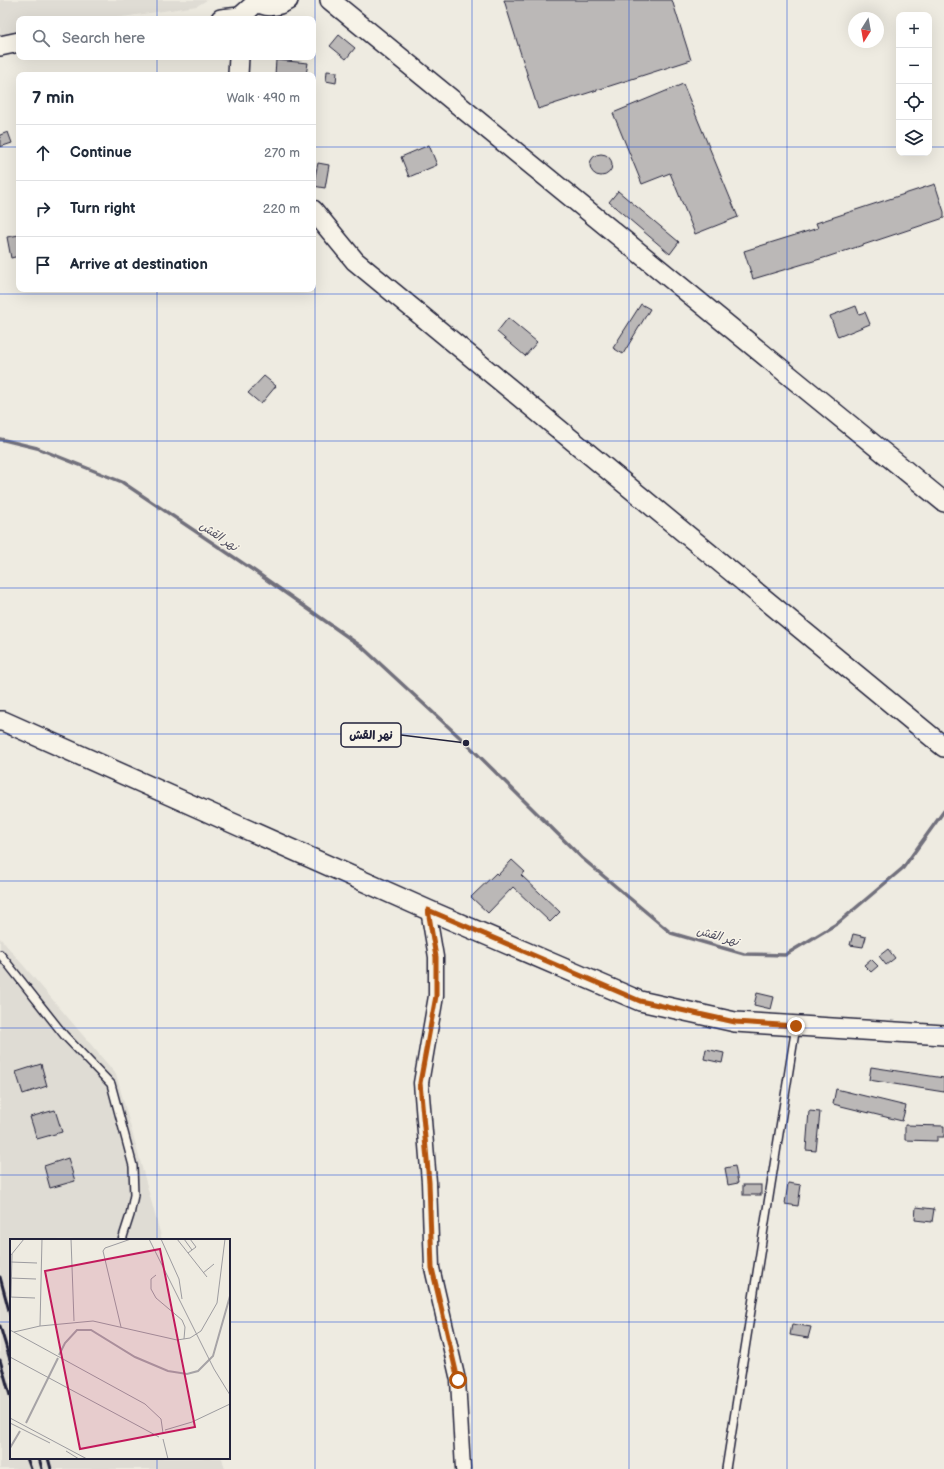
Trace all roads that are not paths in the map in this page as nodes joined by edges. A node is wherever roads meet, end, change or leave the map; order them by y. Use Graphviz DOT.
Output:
graph roads {
  1 [pos="288,0"];
  2 [pos="330,0"];
  3 [pos="256,1"];
  4 [pos="242,16"];
  5 [pos="16,43"];
  6 [pos="0,46"];
  7 [pos="239,60"];
  8 [pos="238,72"];
  9 [pos="316,214"];
  10 [pos="944,502"];
  11 [pos="0,721"];
  12 [pos="938,742"];
  13 [pos="428,910"];
  14 [pos="0,954"];
  15 [pos="796,1026"];
  16 [pos="944,1034"];
  17 [pos="122,1239"];
  18 [pos="463,1469"];
  19 [pos="726,1469"];
  1 -- 3 [label="street"];
  2 -- 10 [label="street"];
  3 -- 4 [label="street"];
  5 -- 6 [label="street"];
  7 -- 8 [label="street"];
  9 -- 12 [label="street"];
  11 -- 13 [label="street"];
  13 -- 15 [label="street"];
  13 -- 18 [label="street"];
  14 -- 17 [label="lane"];
  15 -- 16 [label="street"];
  15 -- 19 [label="lane"];
}
